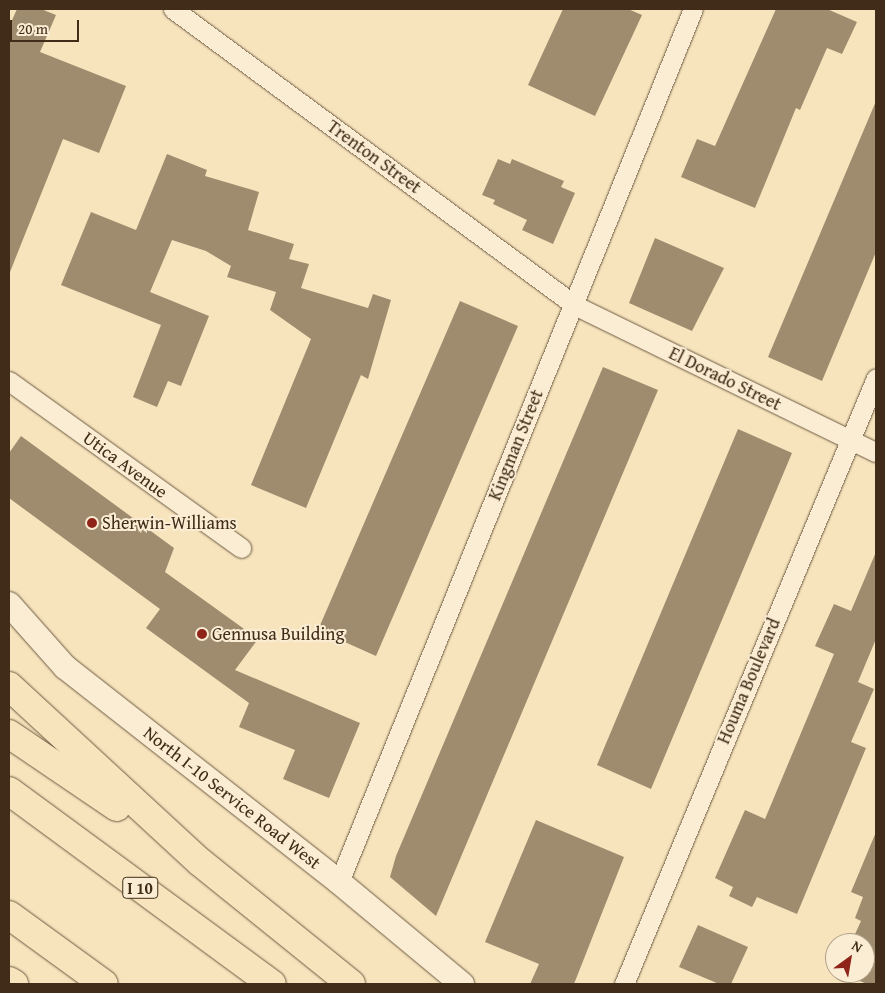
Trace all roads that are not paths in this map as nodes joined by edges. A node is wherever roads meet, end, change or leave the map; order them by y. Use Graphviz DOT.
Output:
graph roads {
  1 [pos="173,9"];
  2 [pos="693,9"];
  3 [pos="574,305"];
  4 [pos="876,378"];
  5 [pos="9,381"];
  6 [pos="850,441"];
  7 [pos="876,452"];
  8 [pos="241,548"];
  9 [pos="9,604"];
  10 [pos="9,686"];
  11 [pos="9,734"];
  12 [pos="9,791"];
  13 [pos="200,862"];
  14 [pos="339,882"];
  15 [pos="9,915"];
  16 [pos="9,980"];
  17 [pos="14,984"];
  18 [pos="104,984"];
  19 [pos="272,984"];
  20 [pos="352,984"];
  21 [pos="462,984"];
  22 [pos="624,984"];
  1 -- 3 [label="street, Trenton Street"];
  2 -- 3 [label="street, Kingman Street"];
  3 -- 6 [label="street, El Dorado Street"];
  3 -- 14 [label="street, Kingman Street"];
  4 -- 6 [label="street, Houma Boulevard"];
  5 -- 8 [label="street, Utica Avenue"];
  6 -- 7 [label="street, El Dorado Street"];
  6 -- 22 [label="street, Houma Boulevard"];
  9 -- 14 [label="street, North I-10 Service Road West"];
  10 -- 13 [label="highway"];
  11 -- 13 [label="highway"];
  12 -- 19 [label="highway, I 10"];
  13 -- 20 [label="highway"];
  14 -- 21 [label="street, North I-10 Service Road West"];
  15 -- 18 [label="highway"];
  16 -- 17 [label="highway"];
}
